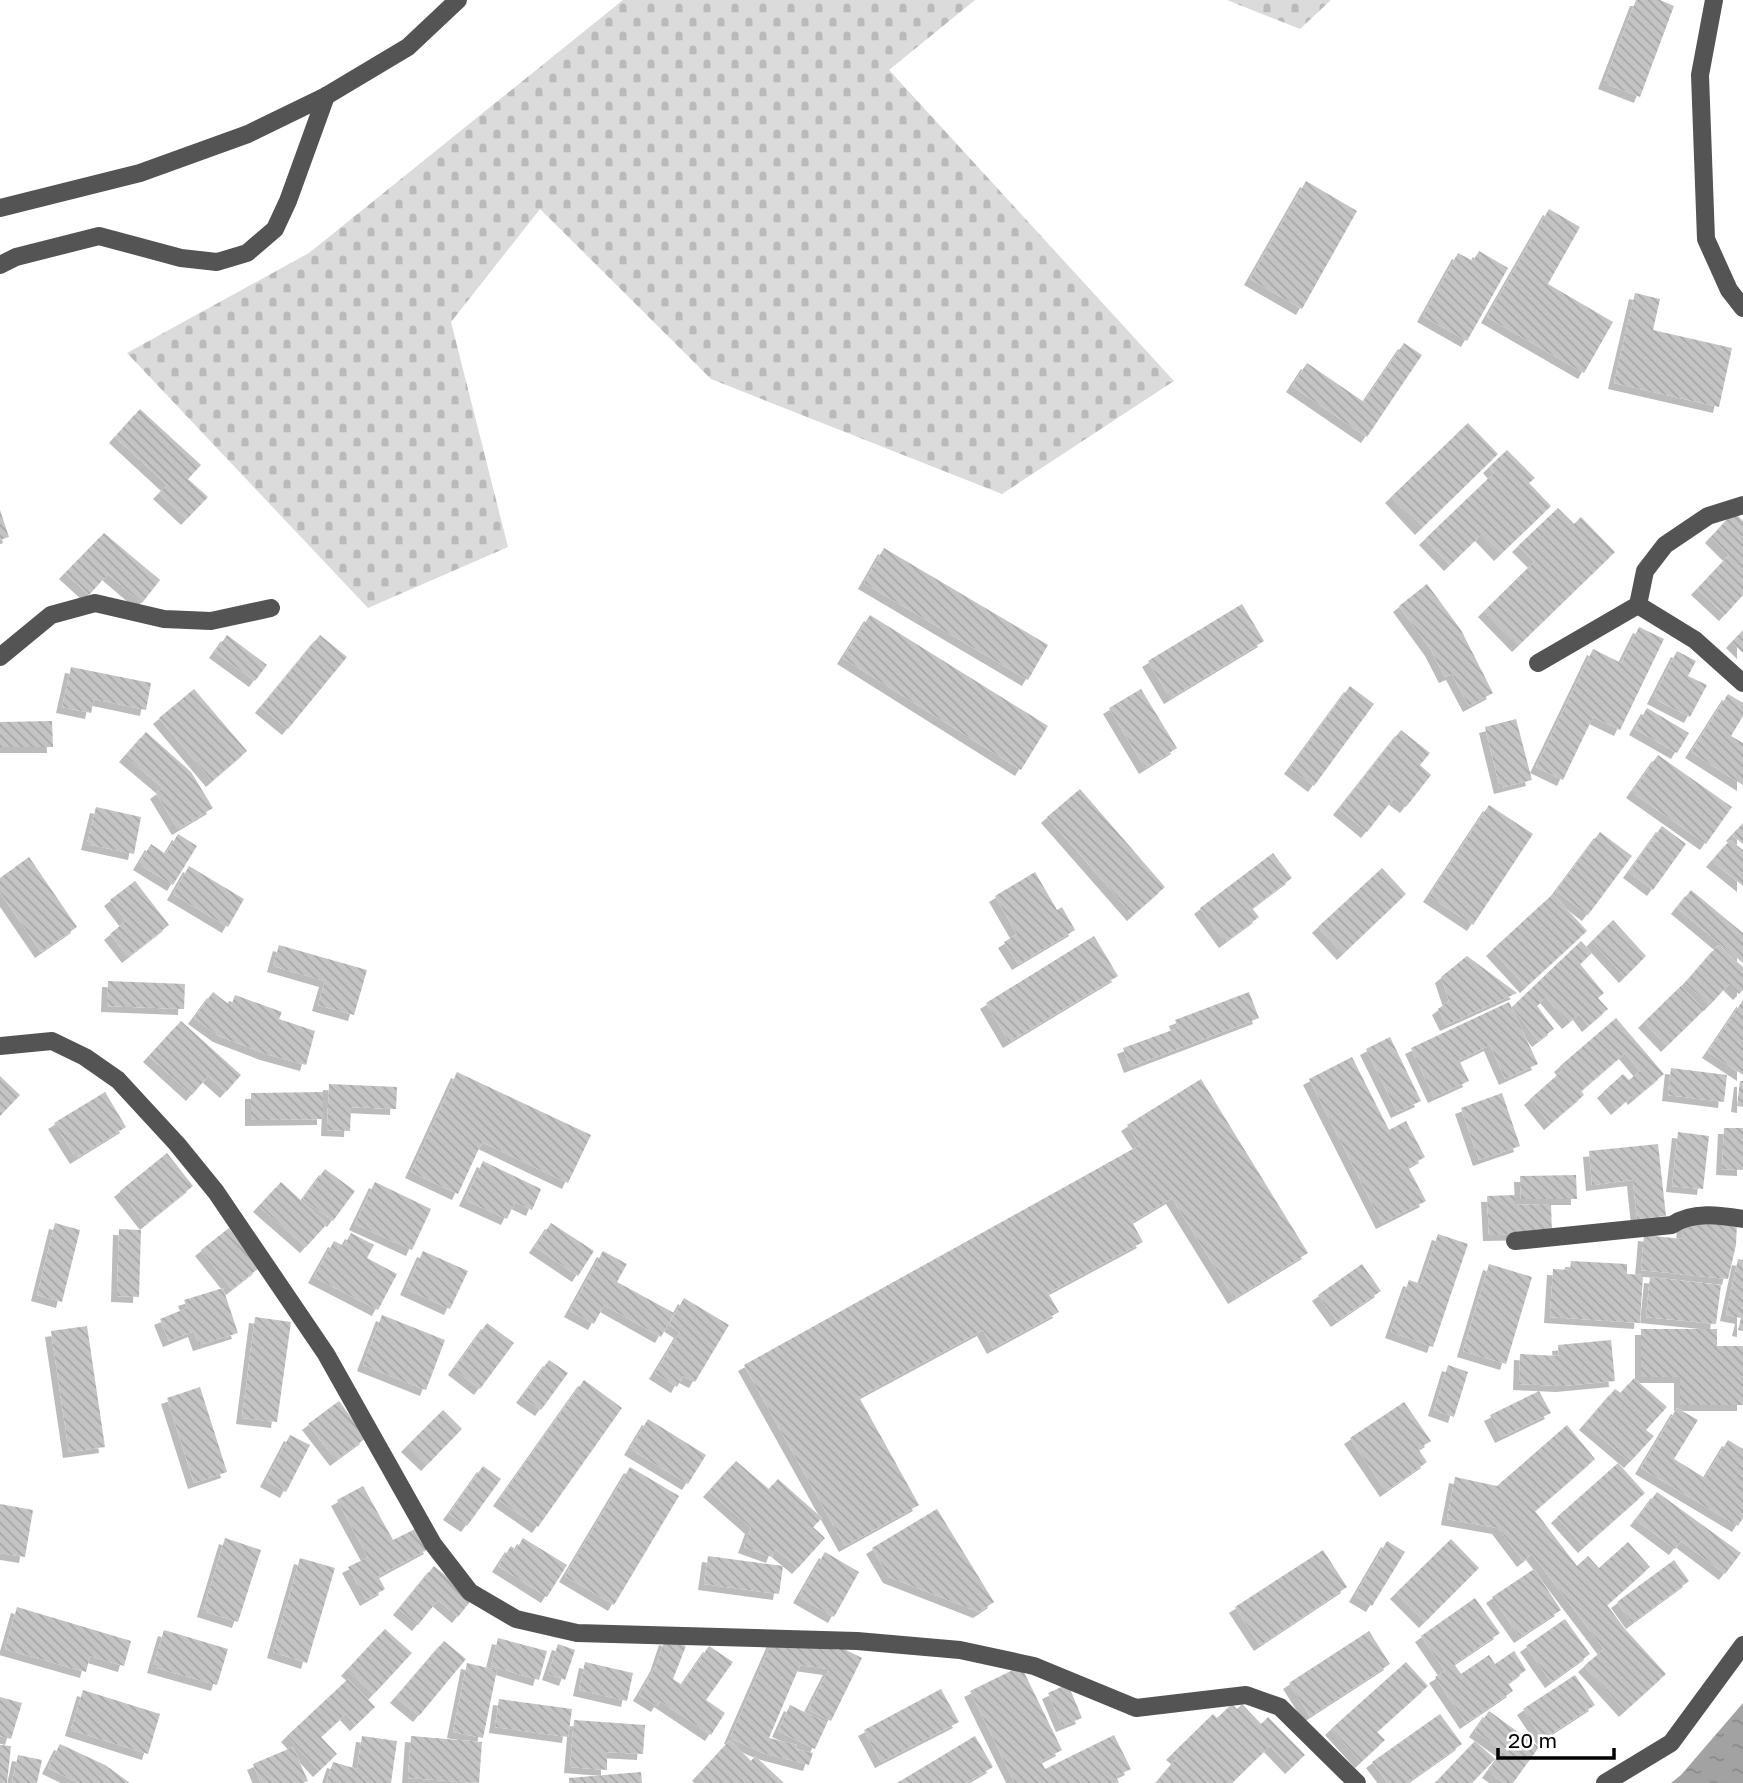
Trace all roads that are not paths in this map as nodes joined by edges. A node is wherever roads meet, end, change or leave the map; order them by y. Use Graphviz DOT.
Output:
graph roads {
  1 [pos="458,0"];
  2 [pos="1714,0"];
  3 [pos="326,96"];
  4 [pos="0,208"];
  5 [pos="0,265"];
  6 [pos="1743,308"];
  7 [pos="1743,505"];
  8 [pos="1638,605"];
  9 [pos="271,608"];
  10 [pos="0,657"];
  11 [pos="1538,663"];
  12 [pos="1743,683"];
  13 [pos="0,1046"];
  14 [pos="1743,1219"];
  15 [pos="1515,1241"];
  16 [pos="1743,1645"];
  17 [pos="1357,1783"];
  18 [pos="1605,1783"];
  1 -- 3 [label="street"];
  2 -- 6 [label="street"];
  3 -- 4 [label="street"];
  3 -- 5 [label="street"];
  7 -- 8 [label="street"];
  8 -- 11 [label="street"];
  8 -- 12 [label="street"];
  9 -- 10 [label="street"];
  13 -- 17 [label="street"];
  14 -- 15 [label="street"];
  16 -- 18 [label="street"];
}
